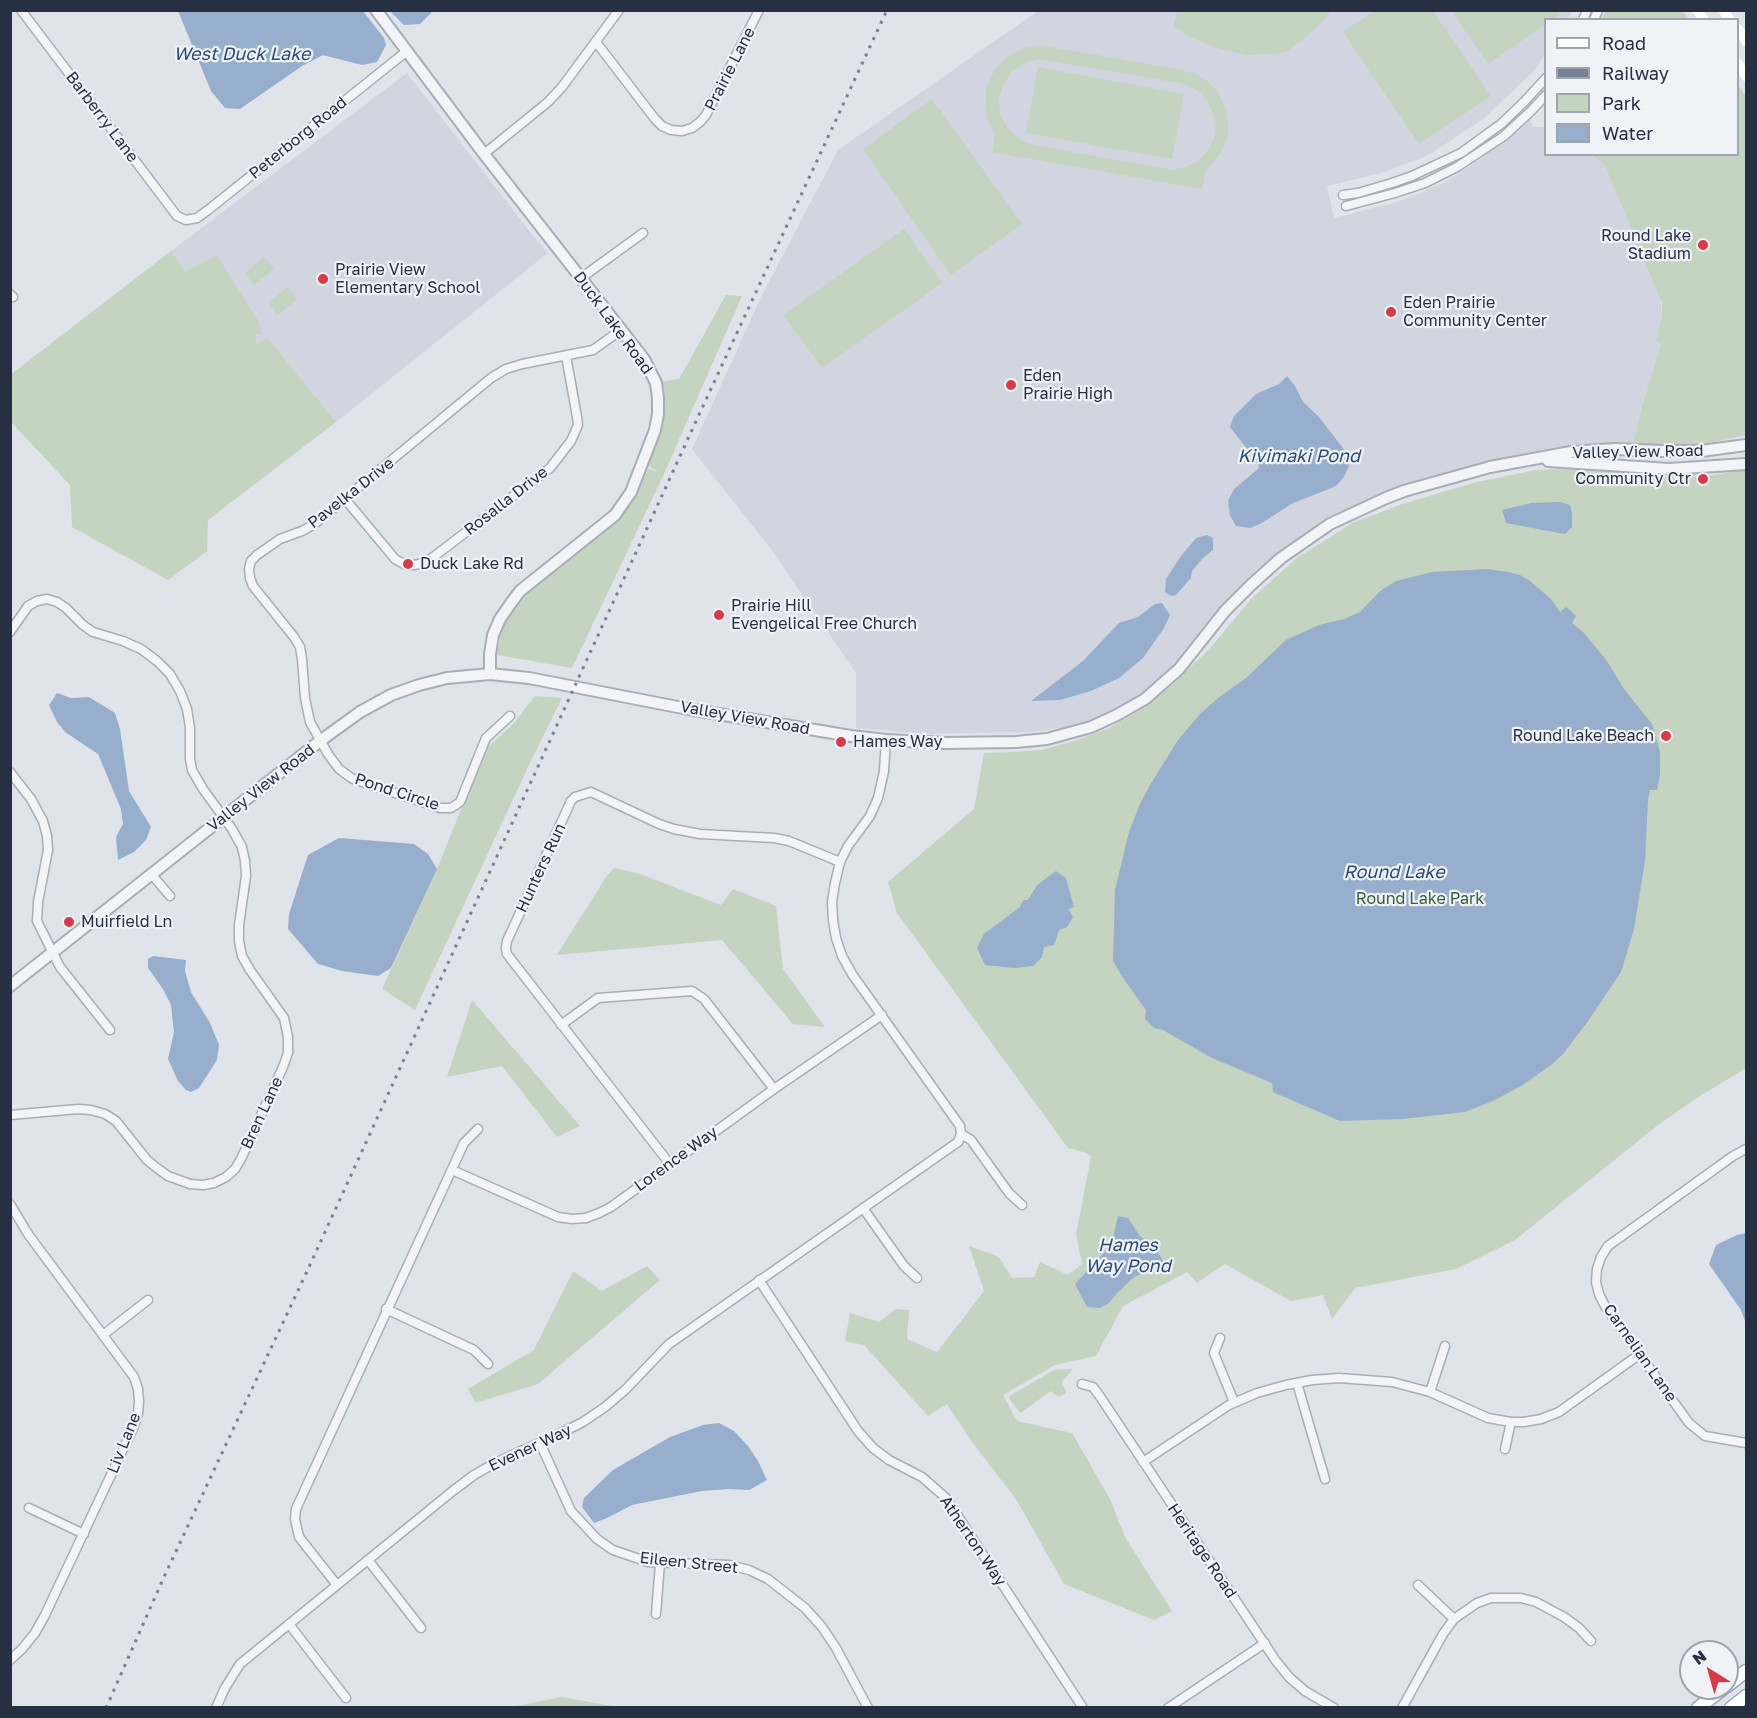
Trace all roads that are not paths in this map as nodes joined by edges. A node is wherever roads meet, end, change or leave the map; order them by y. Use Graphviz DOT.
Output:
graph roads {
  1 [pos="21,10"];
  2 [pos="375,10"];
  3 [pos="619,10"];
  4 [pos="759,10"];
  5 [pos="596,42"];
  6 [pos="407,51"];
  7 [pos="1544,79"];
  8 [pos="1544,96"];
  9 [pos="484,154"];
  10 [pos="1343,195"];
  11 [pos="1346,206"];
  12 [pos="186,220"];
  13 [pos="642,233"];
  14 [pos="581,278"];
  15 [pos="621,330"];
  16 [pos="566,356"];
  17 [pos="1746,445"];
  18 [pos="1529,460"];
  19 [pos="1746,464"];
  20 [pos="345,499"];
  21 [pos="10,632"];
  22 [pos="490,674"];
  23 [pos="510,716"];
  24 [pos="886,740"];
  25 [pos="320,741"];
  26 [pos="10,772"];
  27 [pos="223,818"];
  28 [pos="840,862"];
  29 [pos="152,874"];
  30 [pos="170,896"];
  31 [pos="53,953"];
  32 [pos="10,986"];
  33 [pos="882,1016"];
  34 [pos="561,1025"];
  35 [pos="110,1030"];
  36 [pos="774,1089"];
  37 [pos="10,1115"];
  38 [pos="478,1129"];
  39 [pos="961,1134"];
  40 [pos="1746,1149"];
  41 [pos="669,1163"];
  42 [pos="452,1170"];
  43 [pos="10,1204"];
  44 [pos="1022,1205"];
  45 [pos="863,1208"];
  46 [pos="917,1278"];
  47 [pos="759,1280"];
  48 [pos="148,1300"];
  49 [pos="387,1310"];
  50 [pos="103,1335"];
  51 [pos="1220,1338"];
  52 [pos="1445,1346"];
  53 [pos="1640,1354"];
  54 [pos="488,1364"];
  55 [pos="1297,1383"];
  56 [pos="1082,1384"];
  57 [pos="1430,1392"];
  58 [pos="1234,1402"];
  59 [pos="1511,1422"];
  60 [pos="540,1443"];
  61 [pos="1746,1443"];
  62 [pos="1505,1449"];
  63 [pos="1143,1462"];
  64 [pos="1325,1479"];
  65 [pos="29,1508"];
  66 [pos="84,1534"];
  67 [pos="368,1560"];
  68 [pos="660,1563"];
  69 [pos="337,1585"];
  70 [pos="1418,1585"];
  71 [pos="656,1614"];
  72 [pos="1454,1619"];
  73 [pos="289,1624"];
  74 [pos="422,1628"];
  75 [pos="1591,1641"];
  76 [pos="1265,1643"];
  77 [pos="10,1660"];
  78 [pos="1746,1696"];
  79 [pos="346,1698"];
  80 [pos="216,1707"];
  81 [pos="868,1707"];
  82 [pos="1083,1707"];
  83 [pos="1168,1707"];
  84 [pos="1334,1707"];
  85 [pos="1402,1707"];
  86 [pos="1731,1707"];
  1 -- 12 [label="street, Barberry Lane"];
  2 -- 6 [label="street, Duck Lake Road"];
  3 -- 5 [label="street"];
  4 -- 5 [label="street, Prairie Lane"];
  5 -- 9 [label="street"];
  6 -- 9 [label="street, Duck Lake Road"];
  6 -- 12 [label="street, Peterborg Road"];
  7 -- 10 [label="street"];
  8 -- 11 [label="street"];
  9 -- 14 [label="street, Duck Lake Road"];
  13 -- 14 [label="street"];
  14 -- 15 [label="street, Duck Lake Road"];
  15 -- 16 [label="street, Pavelka Drive"];
  15 -- 22 [label="street, Duck Lake Road"];
  16 -- 20 [label="street, Pavelka Drive"];
  16 -- 20 [label="street, Rosalla Drive"];
  17 -- 18 [label="street, Valley View Road"];
  18 -- 19 [label="street, Valley View Road"];
  18 -- 24 [label="street, Valley View Road"];
  20 -- 25 [label="street, Pavelka Drive"];
  21 -- 27 [label="street, Bren Lane"];
  22 -- 24 [label="street, Valley View Road"];
  22 -- 25 [label="street, Valley View Road"];
  23 -- 25 [label="street, Pond Circle"];
  24 -- 28 [label="street"];
  25 -- 27 [label="street, Valley View Road"];
  26 -- 31 [label="street"];
  27 -- 29 [label="street, Valley View Road"];
  27 -- 37 [label="street, Bren Lane"];
  28 -- 33 [label="street"];
  28 -- 34 [label="street, Hunters Run"];
  29 -- 30 [label="street"];
  29 -- 31 [label="street, Valley View Road"];
  31 -- 32 [label="street, Valley View Road"];
  31 -- 35 [label="street"];
  33 -- 36 [label="street, Lorence Way"];
  33 -- 39 [label="street"];
  34 -- 36 [label="street"];
  34 -- 41 [label="street, Hunters Run"];
  36 -- 41 [label="street, Lorence Way"];
  38 -- 42 [label="street"];
  39 -- 44 [label="street"];
  39 -- 45 [label="street, Evener Way"];
  40 -- 53 [label="street, Carnelian Lane"];
  41 -- 42 [label="street, Lorence Way"];
  42 -- 49 [label="street"];
  43 -- 50 [label="street, Liv Lane"];
  45 -- 46 [label="street"];
  45 -- 47 [label="street, Evener Way"];
  47 -- 60 [label="street, Evener Way"];
  47 -- 82 [label="street, Atherton Way"];
  48 -- 50 [label="street"];
  49 -- 54 [label="street"];
  49 -- 69 [label="street"];
  50 -- 66 [label="street, Liv Lane"];
  51 -- 58 [label="street"];
  52 -- 57 [label="street"];
  53 -- 59 [label="street"];
  53 -- 61 [label="street, Carnelian Lane"];
  55 -- 57 [label="street"];
  55 -- 58 [label="street"];
  55 -- 64 [label="street"];
  56 -- 63 [label="street, Heritage Road"];
  57 -- 59 [label="street"];
  58 -- 63 [label="street"];
  59 -- 62 [label="street"];
  60 -- 67 [label="street, Evener Way"];
  60 -- 68 [label="street, Eileen Street"];
  63 -- 76 [label="street, Heritage Road"];
  65 -- 66 [label="street"];
  66 -- 77 [label="street, Liv Lane"];
  67 -- 69 [label="street, Evener Way"];
  67 -- 74 [label="street"];
  68 -- 71 [label="street"];
  68 -- 81 [label="street, Eileen Street"];
  69 -- 73 [label="street, Evener Way"];
  70 -- 72 [label="street"];
  72 -- 75 [label="street"];
  72 -- 85 [label="street"];
  73 -- 79 [label="street"];
  73 -- 80 [label="street, Evener Way"];
  76 -- 83 [label="street"];
  76 -- 84 [label="street, Heritage Road"];
  78 -- 86 [label="main road"];
}
